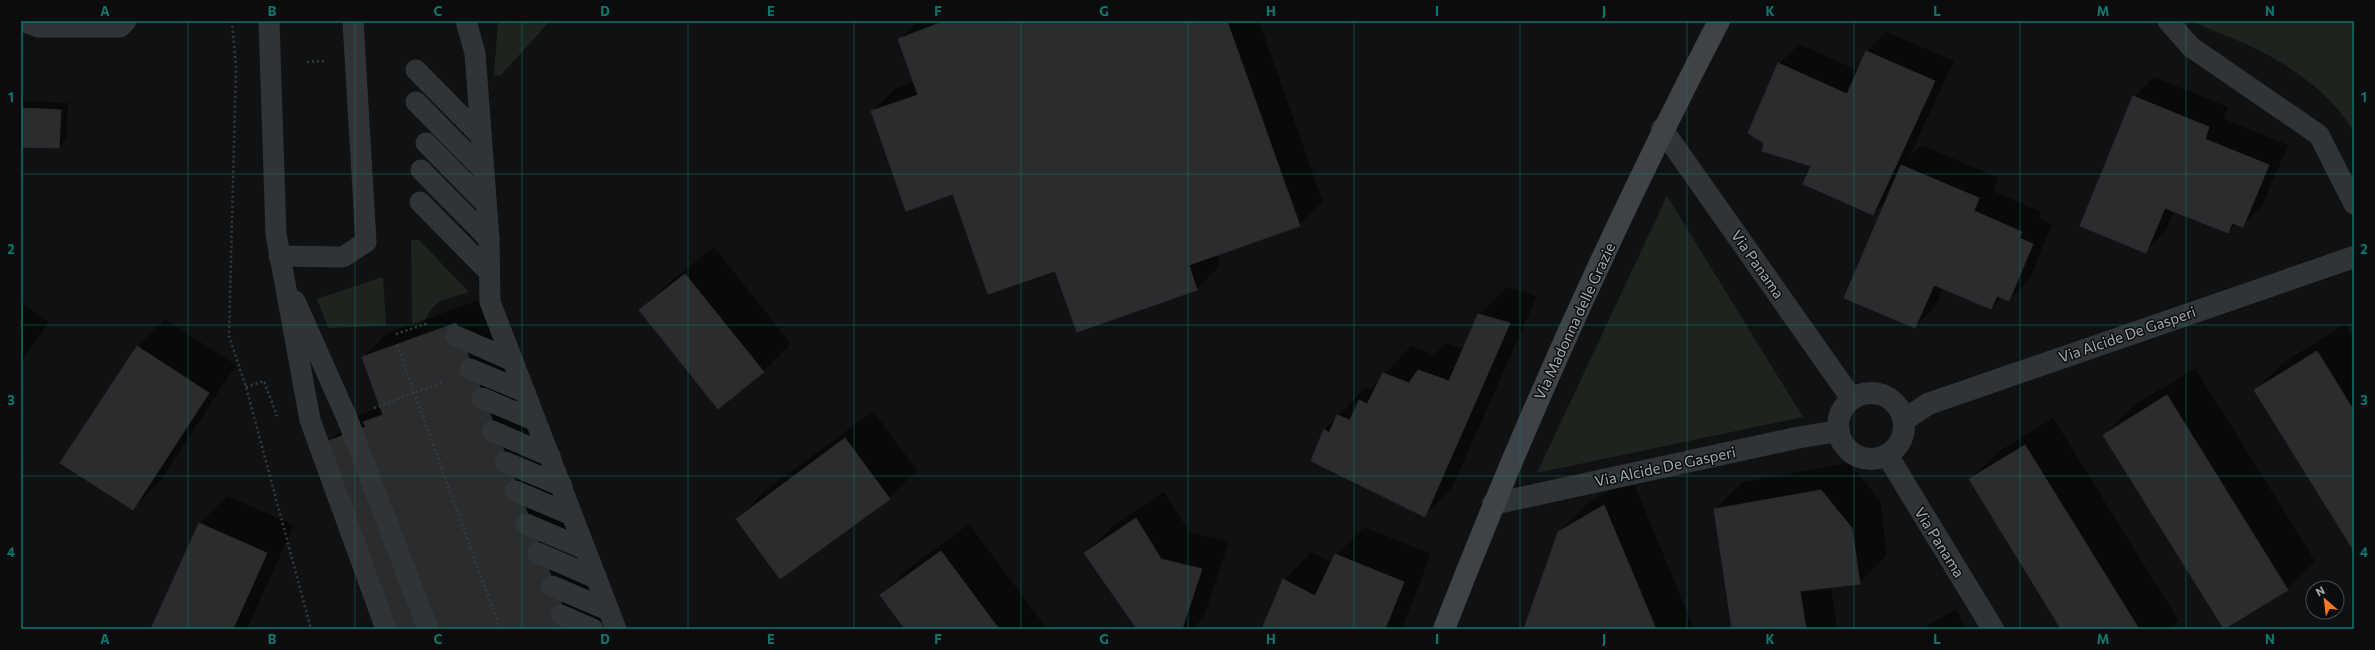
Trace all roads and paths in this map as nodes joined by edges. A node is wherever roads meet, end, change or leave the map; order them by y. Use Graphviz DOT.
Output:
graph roads {
  1 [pos="22,21"];
  2 [pos="126,21"];
  3 [pos="232,21"];
  4 [pos="269,21"];
  5 [pos="353,21"];
  6 [pos="466,21"];
  7 [pos="1719,21"];
  8 [pos="2168,21"];
  9 [pos="328,61"];
  10 [pos="307,62"];
  11 [pos="416,70"];
  12 [pos="416,102"];
  13 [pos="1662,130"];
  14 [pos="481,136"];
  15 [pos="426,143"];
  16 [pos="421,170"];
  17 [pos="484,171"];
  18 [pos="420,202"];
  19 [pos="486,204"];
  20 [pos="2354,204"];
  21 [pos="489,239"];
  22 [pos="2354,257"];
  23 [pos="280,262"];
  24 [pos="489,272"];
  25 [pos="456,336"];
  26 [pos="397,345"];
  27 [pos="513,361"];
  28 [pos="470,369"];
  29 [pos="246,387"];
  30 [pos="525,392"];
  31 [pos="414,393"];
  32 [pos="482,398"];
  33 [pos="1852,399"];
  34 [pos="367,410"];
  35 [pos="278,418"];
  36 [pos="1904,420"];
  37 [pos="536,421"];
  38 [pos="492,431"];
  39 [pos="1839,431"];
  40 [pos="1887,455"];
  41 [pos="550,456"];
  42 [pos="505,462"];
  43 [pos="562,486"];
  44 [pos="515,491"];
  45 [pos="1492,504"];
  46 [pos="572,515"];
  47 [pos="526,524"];
  48 [pos="585,549"];
  49 [pos="538,553"];
  50 [pos="596,578"];
  51 [pos="552,586"];
  52 [pos="608,610"];
  53 [pos="561,615"];
  54 [pos="311,629"];
  55 [pos="386,629"];
  56 [pos="428,629"];
  57 [pos="500,629"];
  58 [pos="593,629"];
  59 [pos="616,629"];
  60 [pos="1444,629"];
  61 [pos="1994,629"];
  1 -- 2 [label="lane"];
  3 -- 29 [label="path"];
  4 -- 23 [label="lane"];
  5 -- 23 [label="lane"];
  6 -- 14 [label="lane"];
  7 -- 13 [label="main road, Via Madonna delle Grazie"];
  8 -- 20 [label="lane"];
  9 -- 10 [label="path"];
  11 -- 14 [label="lane"];
  12 -- 17 [label="lane"];
  13 -- 33 [label="street, Via Panama"];
  13 -- 45 [label="main road, Via Madonna delle Grazie"];
  14 -- 17 [label="lane"];
  15 -- 19 [label="lane"];
  16 -- 21 [label="lane"];
  17 -- 19 [label="lane"];
  18 -- 24 [label="lane"];
  19 -- 21 [label="lane"];
  21 -- 24 [label="lane"];
  22 -- 36 [label="street, Via Alcide De Gasperi"];
  23 -- 55 [label="lane"];
  23 -- 56 [label="lane"];
  24 -- 27 [label="lane"];
  25 -- 27 [label="lane"];
  26 -- 31 [label="path"];
  27 -- 30 [label="lane"];
  28 -- 30 [label="lane"];
  29 -- 35 [label="path"];
  29 -- 54 [label="path"];
  30 -- 37 [label="lane"];
  31 -- 34 [label="path"];
  31 -- 57 [label="path"];
  32 -- 37 [label="lane"];
  33 -- 36 [label="street"];
  33 -- 39 [label="street"];
  36 -- 40 [label="street"];
  37 -- 41 [label="lane"];
  38 -- 41 [label="lane"];
  39 -- 40 [label="street"];
  39 -- 45 [label="street, Via Alcide De Gasperi"];
  40 -- 61 [label="street, Via Panama"];
  41 -- 43 [label="lane"];
  42 -- 43 [label="lane"];
  43 -- 46 [label="lane"];
  44 -- 46 [label="lane"];
  45 -- 60 [label="main road, Via Madonna delle Grazie"];
  46 -- 48 [label="lane"];
  47 -- 48 [label="lane"];
  48 -- 50 [label="lane"];
  49 -- 50 [label="lane"];
  50 -- 52 [label="lane"];
  51 -- 52 [label="lane"];
  52 -- 59 [label="lane"];
  53 -- 58 [label="lane"];
}
